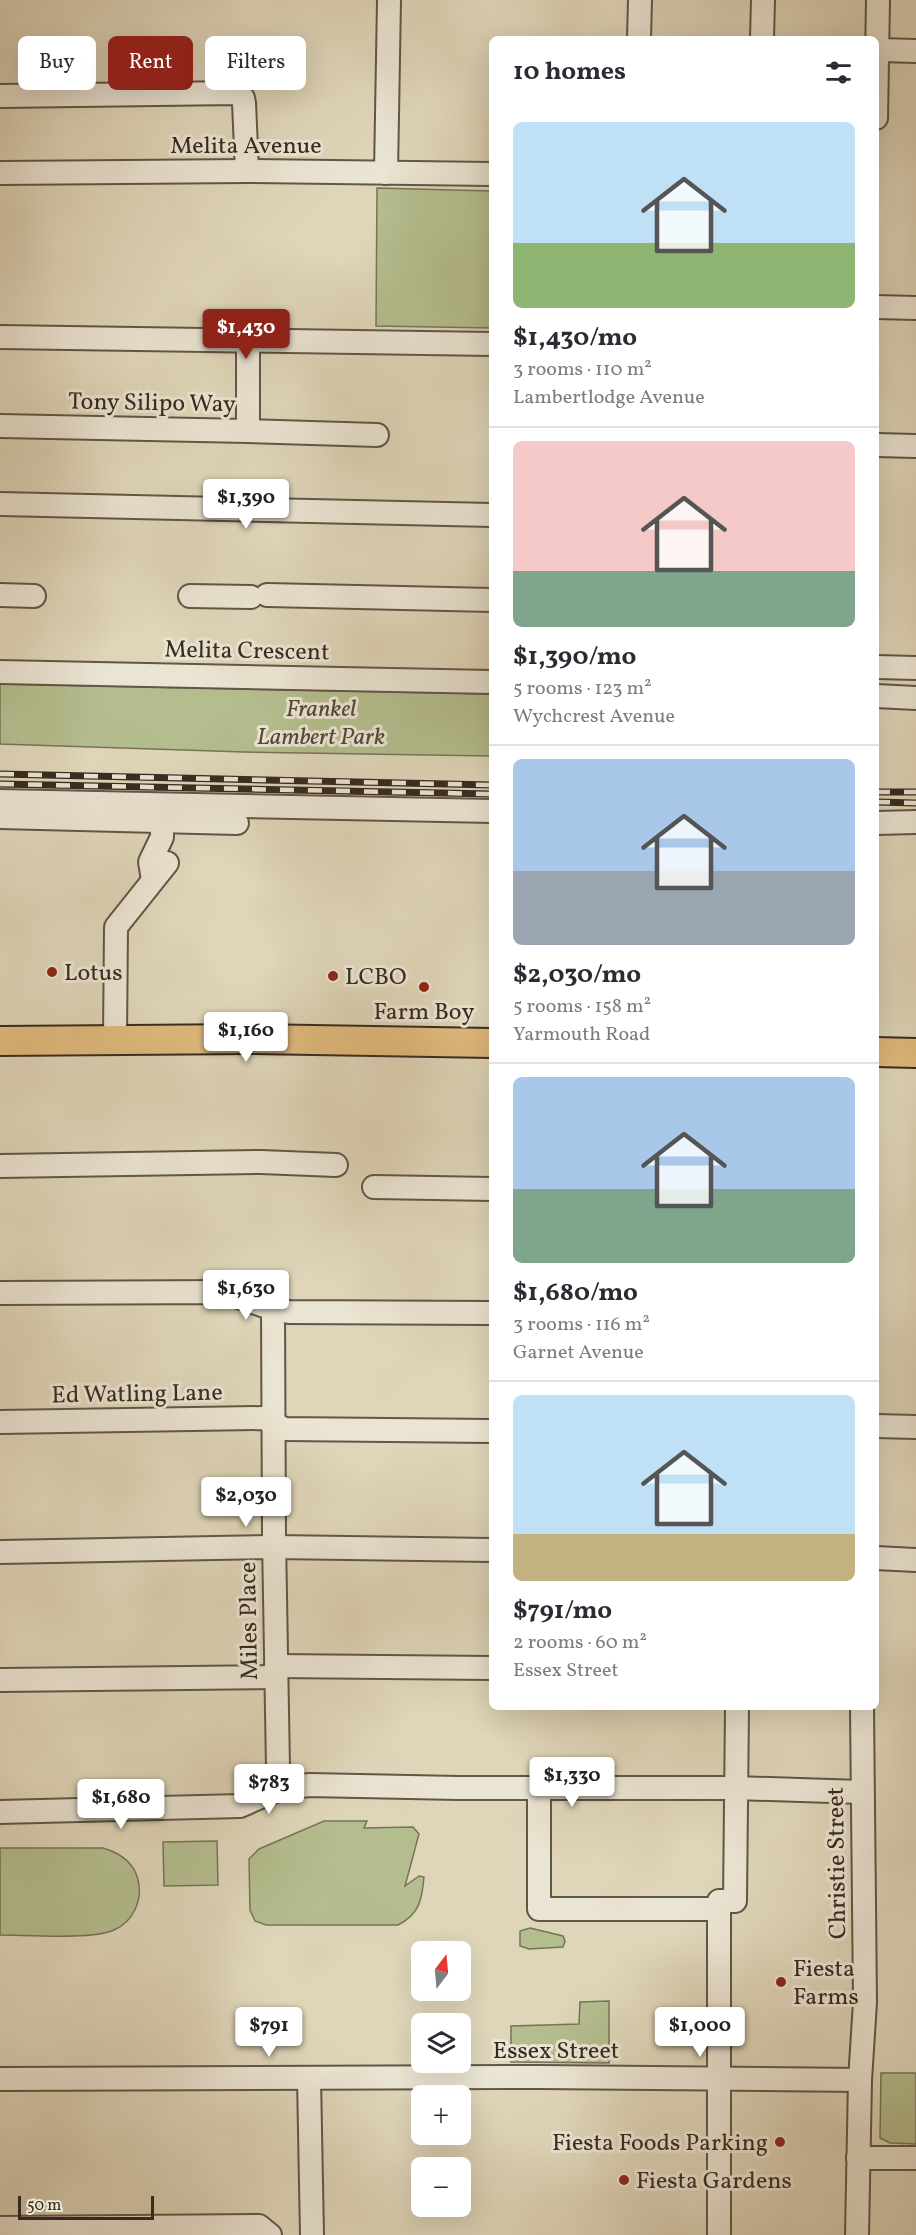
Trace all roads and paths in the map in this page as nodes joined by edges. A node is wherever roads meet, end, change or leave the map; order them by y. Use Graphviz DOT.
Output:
graph roads {
  1 [pos="389,0"];
  2 [pos="640,0"];
  3 [pos="763,0"];
  4 [pos="878,0"];
  5 [pos="639,36"];
  6 [pos="762,36"];
  7 [pos="878,36"];
  8 [pos="879,50"];
  9 [pos="916,51"];
  10 [pos="0,96"];
  11 [pos="246,171"];
  12 [pos="0,173"];
  13 [pos="386,173"];
  14 [pos="489,174"];
  15 [pos="879,307"];
  16 [pos="916,308"];
  17 [pos="0,337"];
  18 [pos="248,340"];
  19 [pos="489,344"];
  20 [pos="0,426"];
  21 [pos="248,431"];
  22 [pos="377,435"];
  23 [pos="879,445"];
  24 [pos="916,446"];
  25 [pos="0,504"];
  26 [pos="489,515"];
  27 [pos="0,595"];
  28 [pos="34,596"];
  29 [pos="190,596"];
  30 [pos="489,600"];
  31 [pos="879,667"];
  32 [pos="916,668"];
  33 [pos="0,672"];
  34 [pos="489,682"];
  35 [pos="879,696"];
  36 [pos="916,698"];
  37 [pos="0,801"];
  38 [pos="489,811"];
  39 [pos="0,817"];
  40 [pos="162,822"];
  41 [pos="879,823"];
  42 [pos="914,823"];
  43 [pos="237,824"];
  44 [pos="167,863"];
  45 [pos="153,880"];
  46 [pos="115,1039"];
  47 [pos="0,1041"];
  48 [pos="489,1043"];
  49 [pos="879,1052"];
  50 [pos="916,1053"];
  51 [pos="336,1165"];
  52 [pos="0,1166"];
  53 [pos="374,1187"];
  54 [pos="489,1189"];
  55 [pos="0,1293"];
  56 [pos="273,1309"];
  57 [pos="489,1313"];
  58 [pos="0,1422"];
  59 [pos="273,1424"];
  60 [pos="879,1426"];
  61 [pos="916,1427"];
  62 [pos="489,1431"];
  63 [pos="274,1548"];
  64 [pos="489,1550"];
  65 [pos="0,1552"];
  66 [pos="879,1558"];
  67 [pos="916,1560"];
  68 [pos="489,1668"];
  69 [pos="276,1672"];
  70 [pos="0,1680"];
  71 [pos="737,1710"];
  72 [pos="862,1710"];
  73 [pos="281,1788"];
  74 [pos="539,1788"];
  75 [pos="735,1788"];
  76 [pos="862,1792"];
  77 [pos="0,1812"];
  78 [pos="719,1909"];
  79 [pos="309,2078"];
  80 [pos="719,2078"];
  81 [pos="0,2079"];
  82 [pos="860,2080"];
  83 [pos="858,2158"];
  84 [pos="916,2158"];
  85 [pos="0,2228"];
  86 [pos="270,2235"];
  87 [pos="312,2235"];
  88 [pos="719,2235"];
  89 [pos="857,2235"];
  1 -- 13 [label="street"];
  2 -- 5 [label="street"];
  3 -- 6 [label="street"];
  4 -- 7 [label="street"];
  8 -- 9 [label="street"];
  10 -- 11 [label="street"];
  11 -- 12 [label="street, Melita Avenue"];
  11 -- 13 [label="street, Melita Avenue"];
  13 -- 14 [label="street, Melita Avenue"];
  15 -- 16 [label="street"];
  17 -- 18 [label="street"];
  18 -- 19 [label="street"];
  18 -- 21 [label="street, Tony Silipo Way"];
  20 -- 21 [label="street, Tony Silipo Way"];
  21 -- 22 [label="street"];
  23 -- 24 [label="street"];
  25 -- 26 [label="street"];
  27 -- 28 [label="street"];
  29 -- 30 [label="street"];
  31 -- 32 [label="street"];
  33 -- 34 [label="street, Melita Crescent"];
  35 -- 36 [label="street"];
  37 -- 38 [label="street"];
  39 -- 40 [label="street"];
  40 -- 43 [label="street"];
  40 -- 45 [label="street"];
  41 -- 42 [label="street"];
  44 -- 45 [label="street"];
  45 -- 46 [label="street"];
  46 -- 47 [label="main road"];
  46 -- 48 [label="main road"];
  49 -- 50 [label="main road"];
  51 -- 52 [label="street"];
  53 -- 54 [label="street"];
  55 -- 56 [label="street"];
  56 -- 57 [label="street"];
  56 -- 59 [label="street, Miles Place"];
  58 -- 59 [label="street, Ed Watling Lane"];
  59 -- 62 [label="street, Ed Watling Lane"];
  59 -- 63 [label="street, Miles Place"];
  60 -- 61 [label="street"];
  63 -- 64 [label="street"];
  63 -- 65 [label="street"];
  63 -- 69 [label="street, Miles Place"];
  66 -- 67 [label="street"];
  68 -- 69 [label="street"];
  69 -- 70 [label="street"];
  69 -- 73 [label="street, Miles Place"];
  71 -- 75 [label="street"];
  72 -- 76 [label="street, Christie Street"];
  73 -- 74 [label="street"];
  73 -- 77 [label="street"];
  74 -- 75 [label="street"];
  74 -- 78 [label="street"];
  75 -- 76 [label="street"];
  75 -- 78 [label="street"];
  76 -- 82 [label="street, Christie Street"];
  78 -- 80 [label="street"];
  79 -- 80 [label="street, Essex Street"];
  79 -- 81 [label="street, Essex Street"];
  79 -- 87 [label="street"];
  80 -- 82 [label="street, Essex Street"];
  80 -- 88 [label="street"];
  82 -- 83 [label="street, Christie Street"];
  83 -- 84 [label="street"];
  83 -- 89 [label="street, Christie Street"];
  85 -- 86 [label="street"];
}
